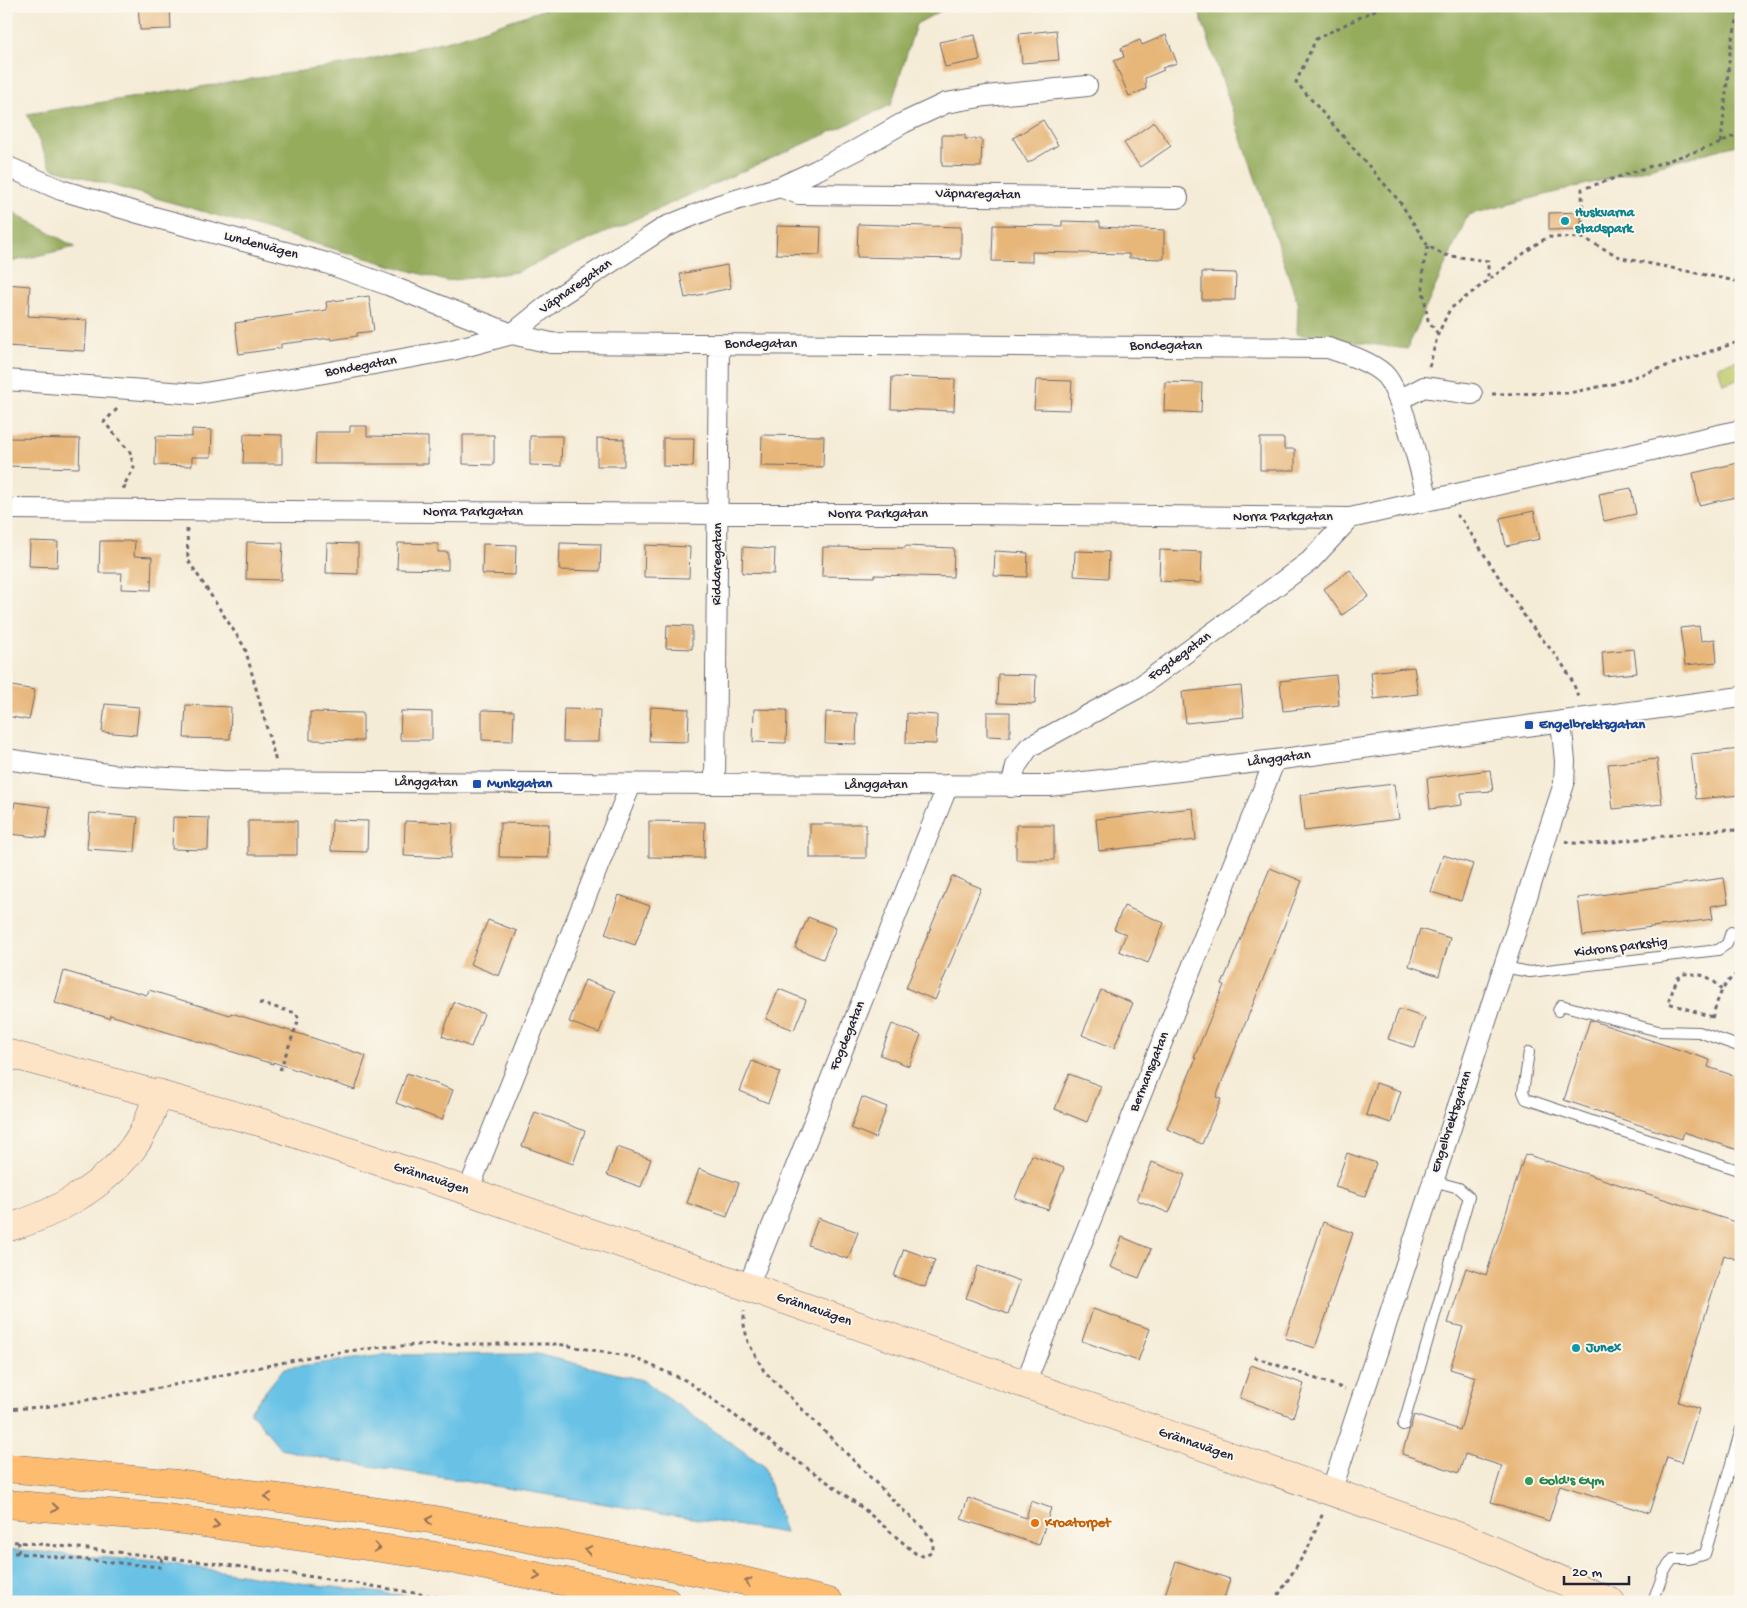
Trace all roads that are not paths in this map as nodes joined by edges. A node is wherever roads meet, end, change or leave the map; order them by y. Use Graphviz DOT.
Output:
graph roads {
  1 [pos="1087,86"];
  2 [pos="6,166"];
  3 [pos="780,186"];
  4 [pos="1178,198"];
  5 [pos="512,334"];
  6 [pos="719,344"];
  7 [pos="6,380"];
  8 [pos="1472,394"];
  9 [pos="1399,400"];
  10 [pos="1741,430"];
  11 [pos="1428,499"];
  12 [pos="6,509"];
  13 [pos="718,514"];
  14 [pos="1350,518"];
  15 [pos="1741,696"];
  16 [pos="1561,721"];
  17 [pos="6,759"];
  18 [pos="1275,760"];
  19 [pos="631,784"];
  20 [pos="715,784"];
  21 [pos="948,785"];
  22 [pos="1011,787"];
  23 [pos="1731,932"];
  24 [pos="1503,967"];
  25 [pos="1558,1011"];
  26 [pos="1741,1047"];
  27 [pos="1529,1052"];
  28 [pos="6,1053"];
  29 [pos="158,1093"];
  30 [pos="1741,1171"];
  31 [pos="1433,1181"];
  32 [pos="468,1191"];
  33 [pos="6,1228"];
  34 [pos="748,1287"];
  35 [pos="1025,1384"];
  36 [pos="1403,1426"];
  37 [pos="1741,1429"];
  38 [pos="1739,1444"];
  39 [pos="6,1468"];
  40 [pos="1327,1501"];
  41 [pos="6,1504"];
  42 [pos="667,1602"];
  43 [pos="829,1602"];
  44 [pos="1611,1602"];
  45 [pos="1652,1602"];
  1 -- 3 [label="street, Väpnaregatan"];
  2 -- 5 [label="street, Lundenvägen"];
  3 -- 4 [label="street, Väpnaregatan"];
  3 -- 5 [label="street, Väpnaregatan"];
  5 -- 6 [label="street, Bondegatan"];
  5 -- 7 [label="street, Bondegatan"];
  6 -- 9 [label="street, Bondegatan"];
  6 -- 13 [label="street, Riddaregatan"];
  8 -- 9 [label="street"];
  9 -- 11 [label="street, Bondegatan"];
  10 -- 11 [label="street, Norra Parkgatan"];
  11 -- 14 [label="street, Norra Parkgatan"];
  12 -- 13 [label="street, Norra Parkgatan"];
  13 -- 14 [label="street, Norra Parkgatan"];
  13 -- 20 [label="street, Riddaregatan"];
  14 -- 22 [label="street, Fogdegatan"];
  15 -- 16 [label="street, Långgatan"];
  16 -- 18 [label="street, Långgatan"];
  16 -- 24 [label="street, Engelbrektsgatan"];
  17 -- 19 [label="street, Långgatan"];
  18 -- 22 [label="street, Långgatan"];
  18 -- 35 [label="street, Bermansgatan"];
  19 -- 20 [label="street, Långgatan"];
  19 -- 32 [label="street"];
  20 -- 21 [label="street, Långgatan"];
  21 -- 22 [label="street, Långgatan"];
  21 -- 34 [label="street, Fogdegatan"];
  23 -- 24 [label="lane, Kidrons parkstig"];
  24 -- 31 [label="street, Engelbrektsgatan"];
  25 -- 26 [label="lane"];
  27 -- 30 [label="lane"];
  28 -- 29 [label="main road, Grännavägen"];
  29 -- 32 [label="main road, Grännavägen"];
  29 -- 33 [label="main road"];
  31 -- 36 [label="lane"];
  31 -- 40 [label="street, Engelbrektsgatan"];
  32 -- 34 [label="main road, Grännavägen"];
  34 -- 35 [label="main road, Grännavägen"];
  35 -- 40 [label="main road, Grännavägen"];
  37 -- 38 [label="lane"];
  38 -- 45 [label="lane"];
  43 -- 39 [label="highway, one-way"];
  40 -- 44 [label="main road, Grännavägen"];
  41 -- 42 [label="highway, one-way"];
}
